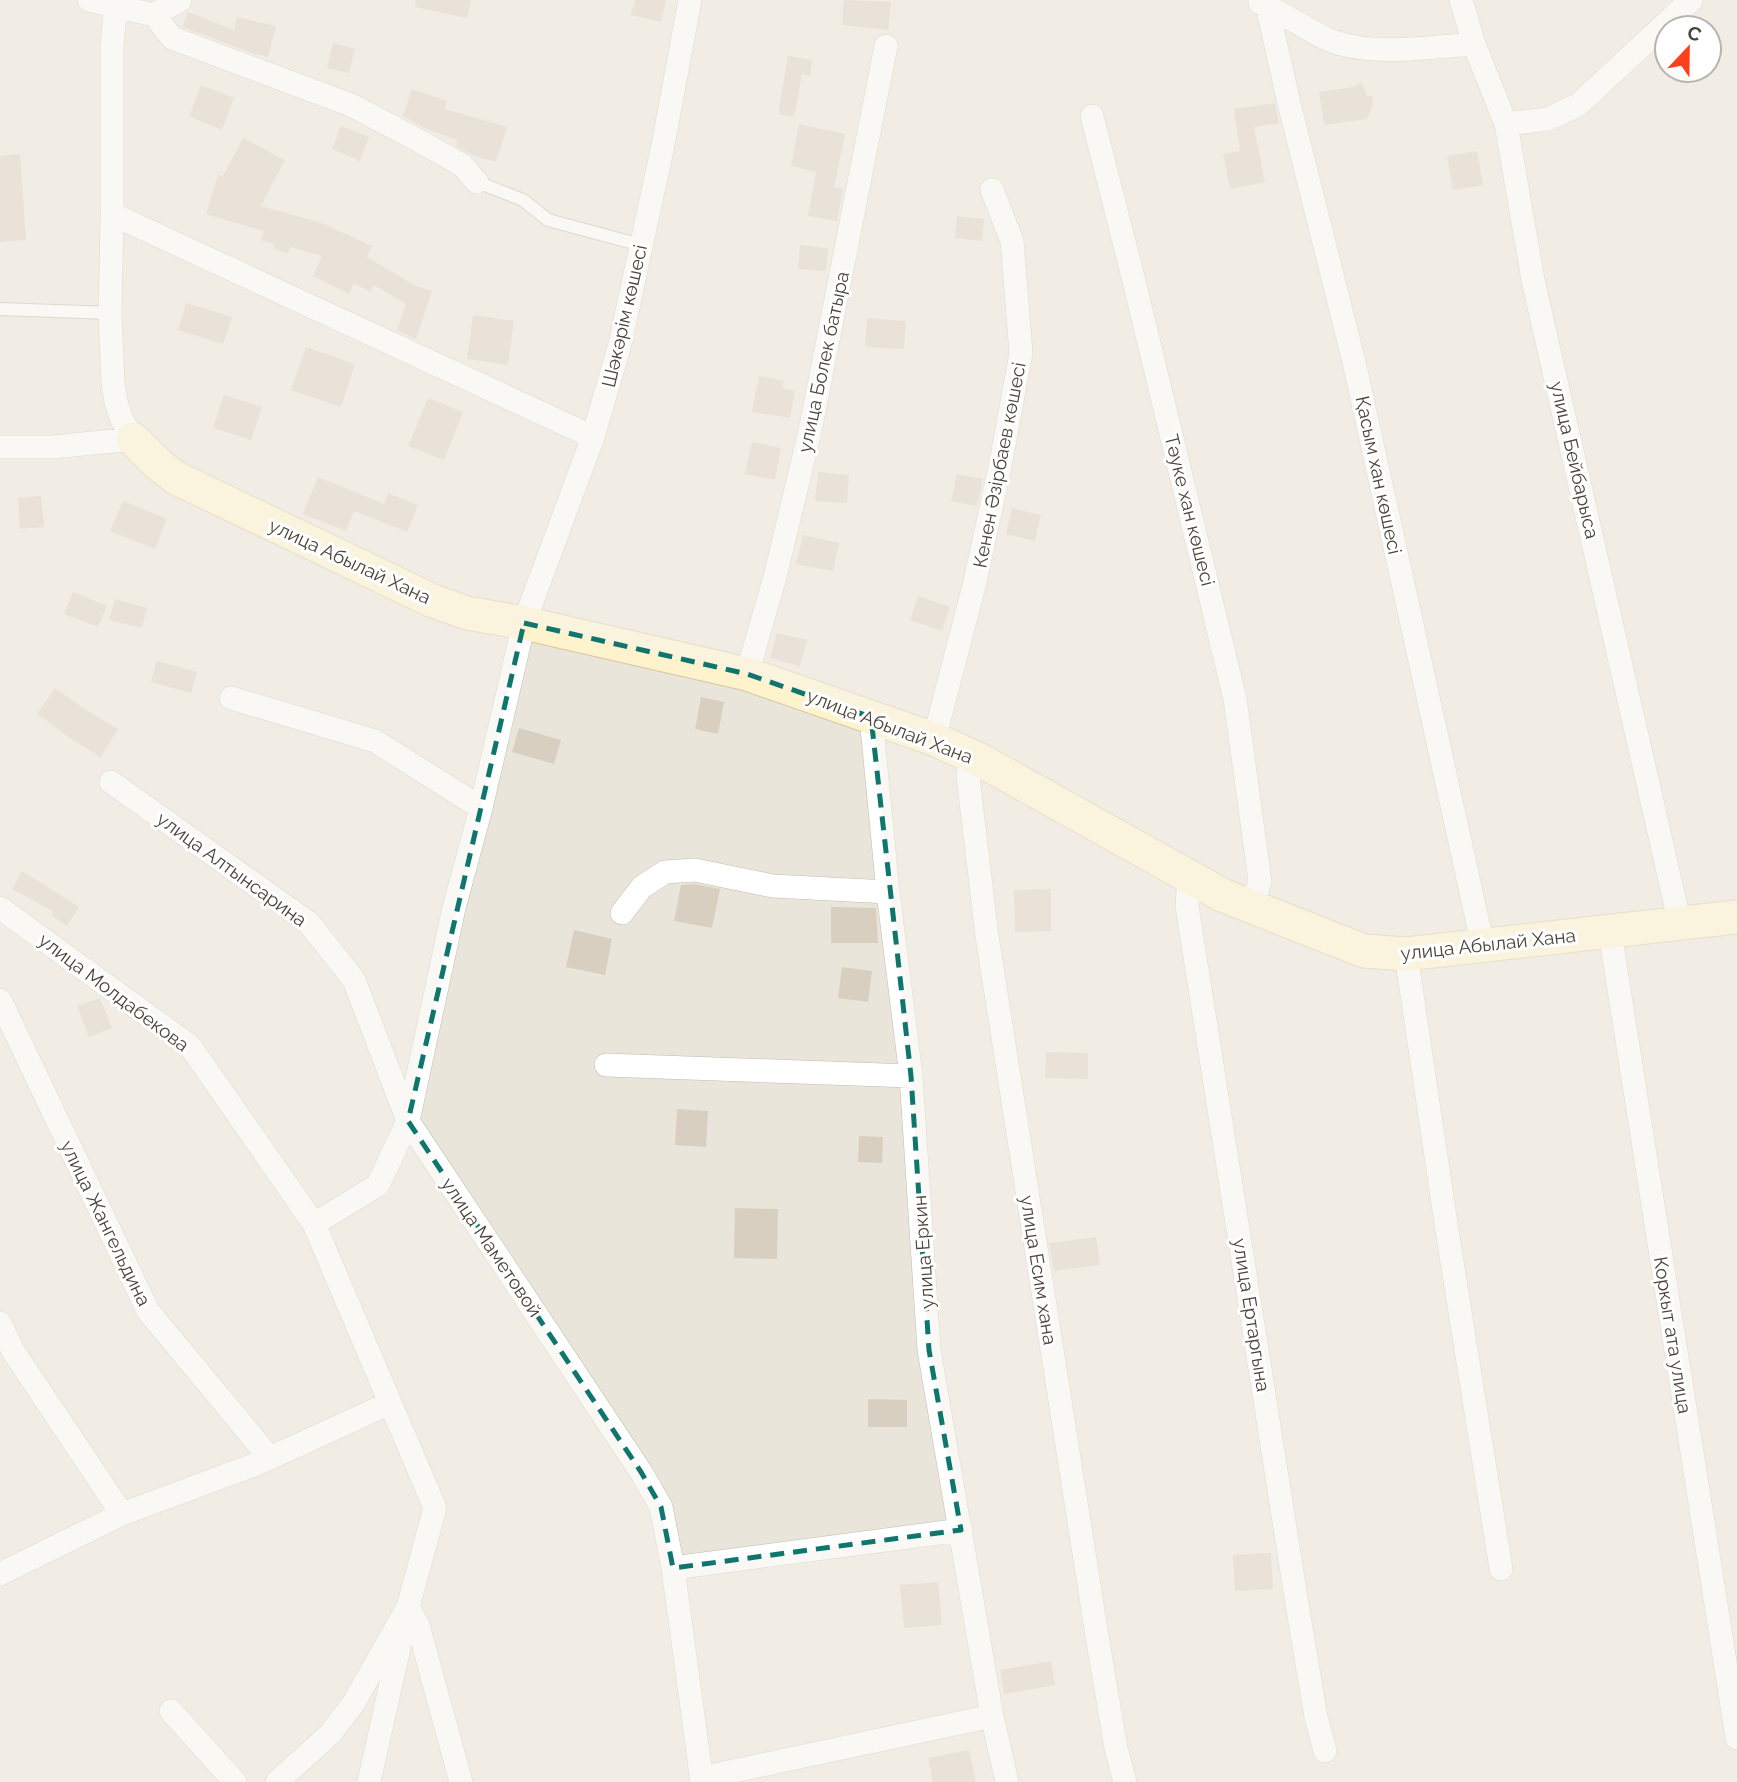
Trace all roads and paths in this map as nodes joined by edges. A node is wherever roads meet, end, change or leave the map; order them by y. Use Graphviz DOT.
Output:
graph roads {
  1 [pos="89,0"];
  2 [pos="180,0"];
  3 [pos="690,0"];
  4 [pos="1461,0"];
  5 [pos="1691,0"];
  6 [pos="1260,3"];
  7 [pos="115,4"];
  8 [pos="154,15"];
  9 [pos="1474,44"];
  10 [pos="886,46"];
  11 [pos="1092,116"];
  12 [pos="1506,124"];
  13 [pos="477,182"];
  14 [pos="992,190"];
  15 [pos="113,214"];
  16 [pos="641,245"];
  17 [pos="0,309"];
  18 [pos="110,313"];
  19 [pos="593,437"];
  20 [pos="133,439"];
  21 [pos="0,447"];
  22 [pos="524,623"];
  23 [pos="747,674"];
  24 [pos="231,698"];
  25 [pos="871,717"];
  26 [pos="934,739"];
  27 [pos="969,755"];
  28 [pos="111,782"];
  29 [pos="481,808"];
  30 [pos="1189,877"];
  31 [pos="888,892"];
  32 [pos="1252,907"];
  33 [pos="0,908"];
  34 [pos="622,913"];
  35 [pos="1737,917"];
  36 [pos="1680,924"];
  37 [pos="1610,932"];
  38 [pos="1483,946"];
  39 [pos="1406,954"];
  40 [pos="0,1000"];
  41 [pos="606,1065"];
  42 [pos="911,1076"];
  43 [pos="408,1121"];
  44 [pos="314,1224"];
  45 [pos="0,1322"];
  46 [pos="390,1403"];
  47 [pos="270,1458"];
  48 [pos="122,1514"];
  49 [pos="961,1530"];
  50 [pos="673,1568"];
  51 [pos="1501,1569"];
  52 [pos="0,1574"];
  53 [pos="408,1607"];
  54 [pos="171,1712"];
  55 [pos="992,1716"];
  56 [pos="1737,1738"];
  57 [pos="1325,1751"];
  58 [pos="702,1780"];
  59 [pos="235,1782"];
  60 [pos="277,1782"];
  61 [pos="369,1782"];
  62 [pos="461,1782"];
  63 [pos="1007,1782"];
  64 [pos="1125,1782"];
  1 -- 7 [label="street"];
  2 -- 8 [label="street"];
  3 -- 16 [label="street, Шәкәрім көшесі"];
  4 -- 9 [label="street, улица Бейбарыса"];
  5 -- 12 [label="street"];
  6 -- 9 [label="street"];
  6 -- 38 [label="street, Қасым хан көшесі"];
  7 -- 8 [label="street"];
  7 -- 15 [label="street"];
  8 -- 13 [label="street"];
  9 -- 12 [label="street, улица Бейбарыса"];
  10 -- 23 [label="street, улица Болек батыра"];
  11 -- 32 [label="street, Тәуке хан көшесі"];
  12 -- 36 [label="street, улица Бейбарыса"];
  13 -- 16 [label="lane"];
  14 -- 26 [label="street, Кенен Әзірбаев көшесі"];
  15 -- 18 [label="street"];
  15 -- 19 [label="street"];
  16 -- 19 [label="street, Шәкәрім көшесі"];
  17 -- 18 [label="lane"];
  18 -- 20 [label="street"];
  19 -- 22 [label="street, Шәкәрім көшесі"];
  20 -- 21 [label="street"];
  20 -- 22 [label="street, улица Абылай Хана"];
  22 -- 23 [label="street, улица Абылай Хана"];
  22 -- 29 [label="street"];
  23 -- 25 [label="street, улица Абылай Хана"];
  24 -- 29 [label="street"];
  25 -- 26 [label="street, улица Абылай Хана"];
  25 -- 31 [label="street, улица Еркин"];
  26 -- 27 [label="street, улица Абылай Хана"];
  27 -- 30 [label="street, улица Абылай Хана"];
  27 -- 64 [label="street, улица Есим хана"];
  28 -- 43 [label="street, улица Алтынсарина"];
  29 -- 43 [label="street"];
  30 -- 32 [label="street, улица Абылай Хана"];
  30 -- 57 [label="street, улица Ертаргына"];
  31 -- 34 [label="street"];
  31 -- 42 [label="street, улица Еркин"];
  32 -- 39 [label="street, улица Абылай Хана"];
  33 -- 44 [label="street, улица Молдабекова"];
  35 -- 36 [label="street, улица Абылай Хана"];
  36 -- 37 [label="street, улица Абылай Хана"];
  37 -- 38 [label="street, улица Абылай Хана"];
  37 -- 56 [label="street, Коркыт ата улица"];
  38 -- 39 [label="street, улица Абылай Хана"];
  39 -- 51 [label="street"];
  40 -- 47 [label="street, улица Жангельдина"];
  41 -- 42 [label="street"];
  42 -- 49 [label="street, улица Еркин"];
  43 -- 44 [label="street"];
  43 -- 50 [label="street, улица Маметовой"];
  44 -- 46 [label="street, улица Молдабекова"];
  45 -- 48 [label="street"];
  46 -- 47 [label="street"];
  46 -- 53 [label="street, улица Молдабекова"];
  47 -- 48 [label="street"];
  48 -- 52 [label="street"];
  49 -- 50 [label="street"];
  49 -- 55 [label="street, улица Еркин"];
  50 -- 58 [label="street, улица Маметовой"];
  53 -- 60 [label="street"];
  53 -- 61 [label="street"];
  53 -- 62 [label="street"];
  54 -- 59 [label="street"];
  55 -- 58 [label="street"];
  55 -- 63 [label="street, улица Еркин"];
}
